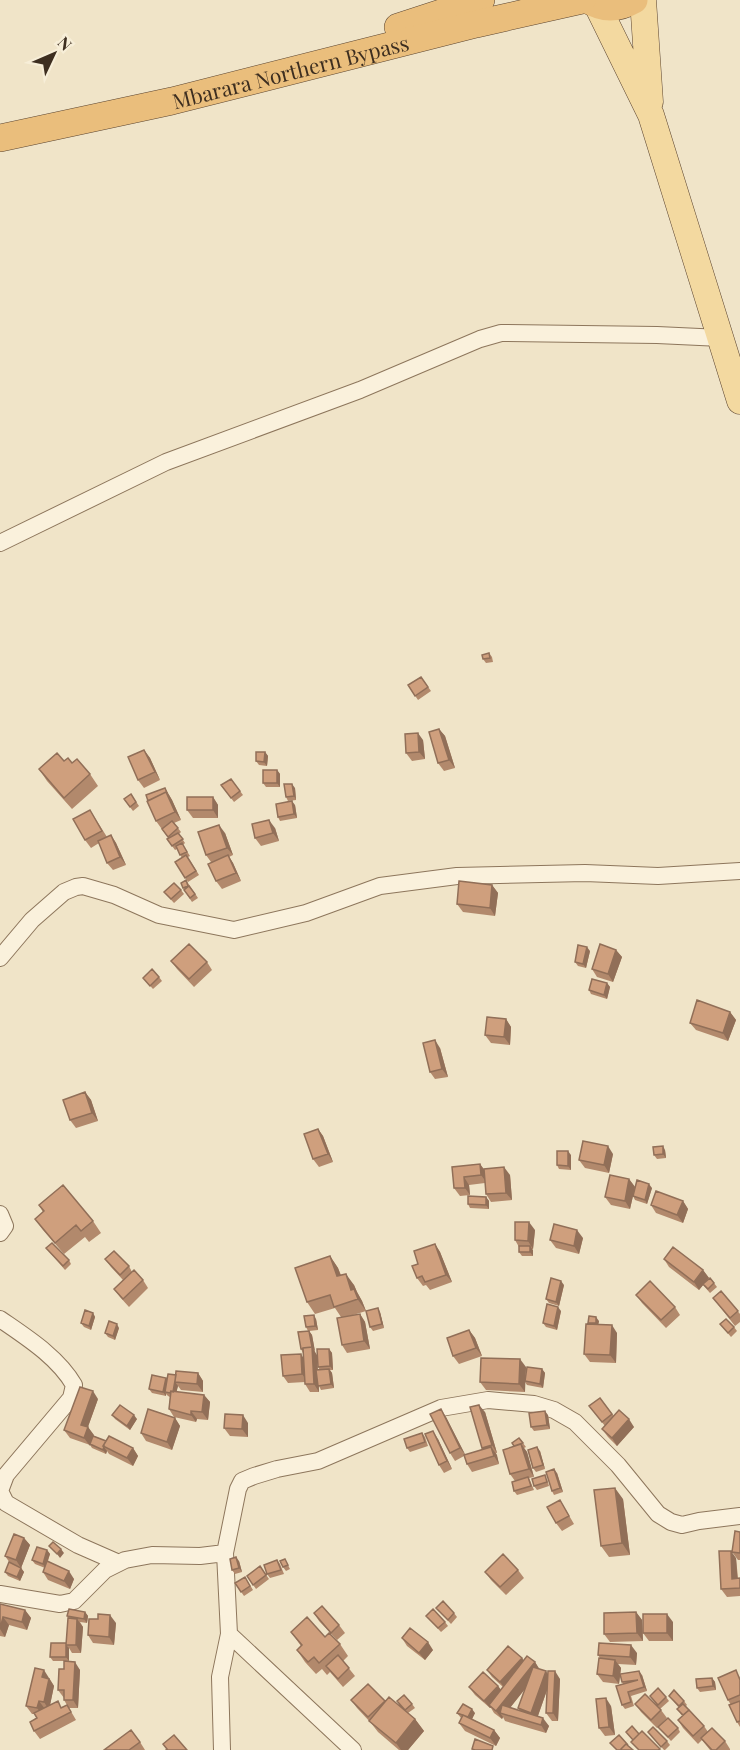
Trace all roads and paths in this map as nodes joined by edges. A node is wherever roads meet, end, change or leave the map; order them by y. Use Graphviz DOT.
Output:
graph roads {
  1 [pos="480,0"];
  2 [pos="634,0"];
  3 [pos="643,0"];
  4 [pos="589,2"];
  5 [pos="651,115"];
  6 [pos="0,120"];
  7 [pos="0,138"];
  8 [pos="721,338"];
  9 [pos="740,401"];
  10 [pos="0,543"];
  11 [pos="740,871"];
  12 [pos="0,958"];
  13 [pos="0,1214"];
  14 [pos="0,1233"];
  15 [pos="0,1319"];
  16 [pos="740,1516"];
  17 [pos="225,1553"];
  18 [pos="119,1563"];
  19 [pos="0,1594"];
  20 [pos="229,1634"];
  21 [pos="222,1750"];
  22 [pos="353,1750"];
  1 -- 6 [label="highway, Mbarara Northern Bypass"];
  2 -- 4 [label="highway, Mbarara Northern Bypass"];
  3 -- 5 [label="main road"];
  4 -- 5 [label="main road"];
  4 -- 7 [label="highway, Mbarara Northern Bypass"];
  5 -- 8 [label="main road"];
  8 -- 9 [label="main road"];
  8 -- 10 [label="street"];
  11 -- 12 [label="street"];
  13 -- 14 [label="street"];
  15 -- 18 [label="street"];
  16 -- 17 [label="street"];
  17 -- 18 [label="street"];
  17 -- 20 [label="street"];
  18 -- 19 [label="street"];
  20 -- 21 [label="street"];
  20 -- 22 [label="street"];
}
